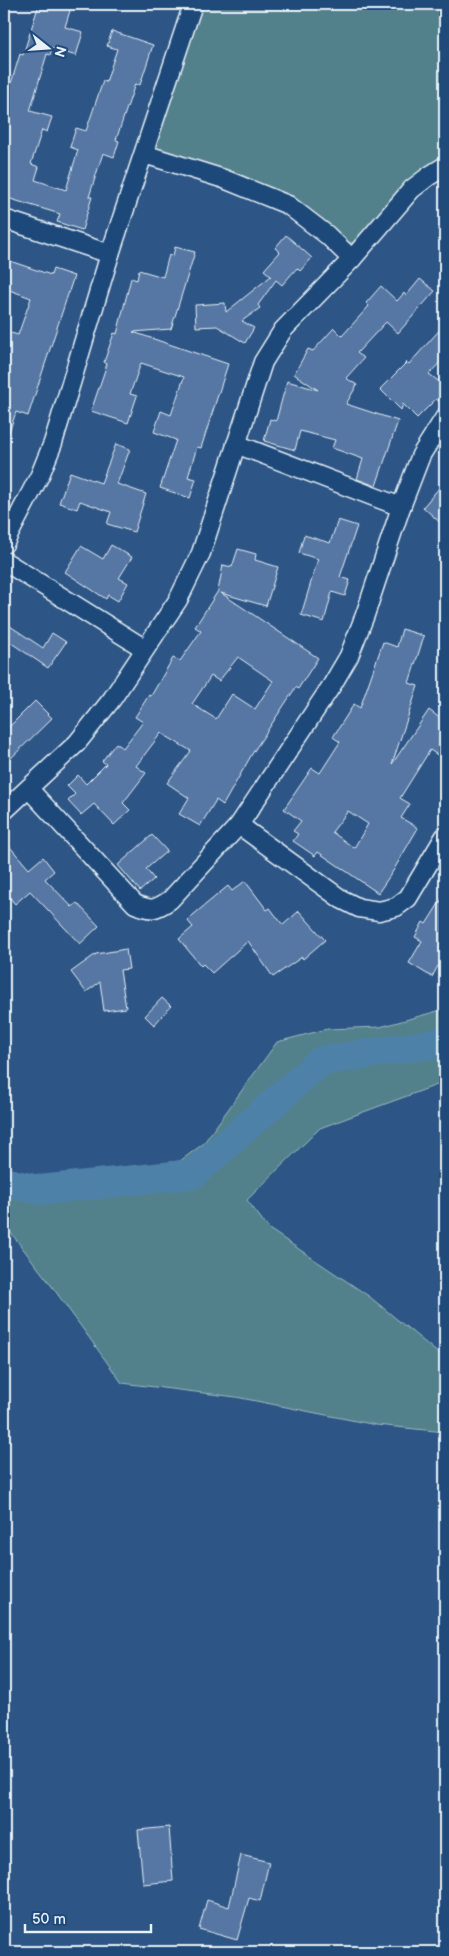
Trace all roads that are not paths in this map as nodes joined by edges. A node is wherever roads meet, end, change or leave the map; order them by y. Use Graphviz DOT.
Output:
graph roads {
  1 [pos="193,4"];
  2 [pos="144,154"];
  3 [pos="445,166"];
  4 [pos="4,219"];
  5 [pos="110,254"];
  6 [pos="352,259"];
  7 [pos="445,417"];
  8 [pos="236,444"];
  9 [pos="401,507"];
  10 [pos="4,544"];
  11 [pos="4,562"];
  12 [pos="145,649"];
  13 [pos="29,789"];
  14 [pos="4,811"];
  15 [pos="239,825"];
  16 [pos="445,836"];
  1 -- 2 [label="street"];
  2 -- 5 [label="street"];
  2 -- 6 [label="street"];
  3 -- 6 [label="street"];
  4 -- 5 [label="street"];
  5 -- 10 [label="street"];
  6 -- 8 [label="street"];
  7 -- 9 [label="street"];
  8 -- 9 [label="street"];
  8 -- 12 [label="street"];
  9 -- 15 [label="street"];
  11 -- 12 [label="street"];
  12 -- 13 [label="street"];
  13 -- 14 [label="street"];
  13 -- 15 [label="street"];
  15 -- 16 [label="street"];
}
